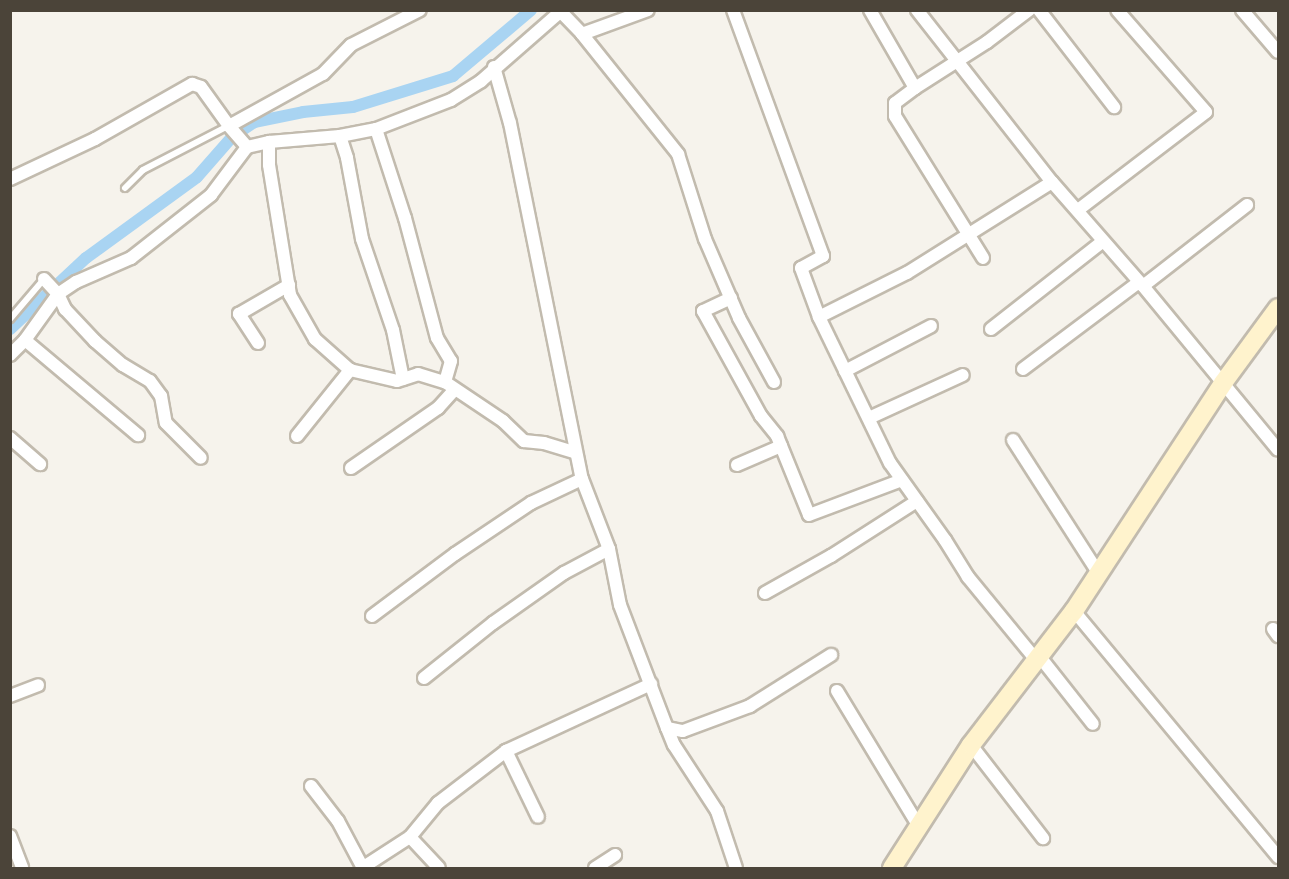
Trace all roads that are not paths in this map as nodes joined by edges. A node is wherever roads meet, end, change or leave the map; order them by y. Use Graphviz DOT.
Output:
graph roads {
  1 [pos="420,10"];
  2 [pos="648,10"];
  3 [pos="733,10"];
  4 [pos="870,10"];
  5 [pos="917,10"];
  6 [pos="1029,10"];
  7 [pos="1039,10"];
  8 [pos="1117,10"];
  9 [pos="1242,10"];
  10 [pos="562,12"];
  11 [pos="582,34"];
  12 [pos="1278,52"];
  13 [pos="956,62"];
  14 [pos="494,67"];
  15 [pos="915,88"];
  16 [pos="1114,107"];
  17 [pos="229,126"];
  18 [pos="376,129"];
  19 [pos="340,136"];
  20 [pos="269,142"];
  21 [pos="247,147"];
  22 [pos="10,179"];
  23 [pos="1052,182"];
  24 [pos="124,188"];
  25 [pos="1246,205"];
  26 [pos="1078,210"];
  27 [pos="968,233"];
  28 [pos="1102,242"];
  29 [pos="983,258"];
  30 [pos="44,279"];
  31 [pos="1141,284"];
  32 [pos="288,285"];
  33 [pos="58,294"];
  34 [pos="731,298"];
  35 [pos="1278,308"];
  36 [pos="819,317"];
  37 [pos="10,320"];
  38 [pos="931,326"];
  39 [pos="991,330"];
  40 [pos="25,340"];
  41 [pos="258,343"];
  42 [pos="10,355"];
  43 [pos="1023,369"];
  44 [pos="350,370"];
  45 [pos="845,371"];
  46 [pos="963,375"];
  47 [pos="403,379"];
  48 [pos="774,382"];
  49 [pos="1223,382"];
  50 [pos="450,385"];
  51 [pos="869,418"];
  52 [pos="138,435"];
  53 [pos="297,436"];
  54 [pos="10,438"];
  55 [pos="1013,440"];
  56 [pos="781,446"];
  57 [pos="1278,450"];
  58 [pos="574,452"];
  59 [pos="201,458"];
  60 [pos="40,464"];
  61 [pos="737,465"];
  62 [pos="351,468"];
  63 [pos="582,479"];
  64 [pos="902,480"];
  65 [pos="917,501"];
  66 [pos="609,549"];
  67 [pos="1100,574"];
  68 [pos="765,593"];
  69 [pos="1074,612"];
  70 [pos="372,616"];
  71 [pos="831,655"];
  72 [pos="1038,659"];
  73 [pos="424,678"];
  74 [pos="651,684"];
  75 [pos="38,686"];
  76 [pos="837,691"];
  77 [pos="10,696"];
  78 [pos="1093,724"];
  79 [pos="667,728"];
  80 [pos="971,745"];
  81 [pos="506,751"];
  82 [pos="311,786"];
  83 [pos="538,817"];
  84 [pos="918,825"];
  85 [pos="10,836"];
  86 [pos="410,837"];
  87 [pos="1043,838"];
  88 [pos="615,855"];
  89 [pos="1278,857"];
  90 [pos="22,868"];
  91 [pos="363,868"];
  92 [pos="440,868"];
  93 [pos="595,868"];
  94 [pos="736,868"];
  95 [pos="892,868"];
  1 -- 17 [label="street"];
  2 -- 11 [label="street"];
  3 -- 36 [label="street"];
  4 -- 15 [label="street"];
  5 -- 13 [label="street"];
  6 -- 13 [label="street"];
  7 -- 16 [label="street"];
  8 -- 26 [label="street"];
  9 -- 12 [label="street"];
  10 -- 11 [label="street"];
  10 -- 14 [label="street"];
  11 -- 34 [label="street"];
  13 -- 15 [label="street"];
  13 -- 23 [label="street"];
  14 -- 18 [label="street"];
  14 -- 58 [label="street"];
  15 -- 27 [label="street"];
  17 -- 21 [label="street"];
  17 -- 22 [label="street"];
  17 -- 24 [label="lane"];
  18 -- 19 [label="street"];
  18 -- 50 [label="street"];
  19 -- 20 [label="street"];
  19 -- 47 [label="street"];
  20 -- 21 [label="street"];
  20 -- 32 [label="street"];
  21 -- 33 [label="street"];
  23 -- 26 [label="street"];
  23 -- 27 [label="street"];
  25 -- 31 [label="street"];
  26 -- 28 [label="street"];
  27 -- 29 [label="street"];
  27 -- 36 [label="street"];
  28 -- 31 [label="street"];
  28 -- 39 [label="street"];
  30 -- 33 [label="street"];
  30 -- 37 [label="lane"];
  31 -- 43 [label="street"];
  31 -- 49 [label="street"];
  32 -- 41 [label="street"];
  32 -- 44 [label="street"];
  33 -- 40 [label="street"];
  33 -- 59 [label="street"];
  34 -- 48 [label="street"];
  34 -- 56 [label="street"];
  35 -- 49 [label="street"];
  36 -- 45 [label="street"];
  38 -- 45 [label="street"];
  40 -- 42 [label="street"];
  40 -- 52 [label="street"];
  44 -- 47 [label="street"];
  44 -- 53 [label="street"];
  45 -- 51 [label="street"];
  46 -- 51 [label="street"];
  47 -- 50 [label="street"];
  49 -- 57 [label="street"];
  49 -- 67 [label="street"];
  50 -- 58 [label="street"];
  50 -- 62 [label="street"];
  51 -- 64 [label="street"];
  54 -- 60 [label="street"];
  55 -- 67 [label="street"];
  56 -- 61 [label="street"];
  56 -- 64 [label="street"];
  58 -- 63 [label="street"];
  63 -- 66 [label="street"];
  63 -- 70 [label="street"];
  64 -- 65 [label="street"];
  65 -- 68 [label="street"];
  65 -- 72 [label="street"];
  66 -- 73 [label="street"];
  66 -- 74 [label="street"];
  67 -- 69 [label="street"];
  69 -- 72 [label="street"];
  69 -- 89 [label="street"];
  71 -- 79 [label="street"];
  72 -- 78 [label="street"];
  72 -- 80 [label="street"];
  74 -- 79 [label="street"];
  74 -- 81 [label="street"];
  75 -- 77 [label="street"];
  76 -- 84 [label="street"];
  79 -- 94 [label="street"];
  80 -- 84 [label="street"];
  80 -- 87 [label="street"];
  81 -- 83 [label="street"];
  81 -- 86 [label="street"];
  82 -- 91 [label="street"];
  84 -- 95 [label="street"];
  85 -- 90 [label="street"];
  86 -- 91 [label="street"];
  86 -- 92 [label="street"];
  88 -- 93 [label="street"];
}
